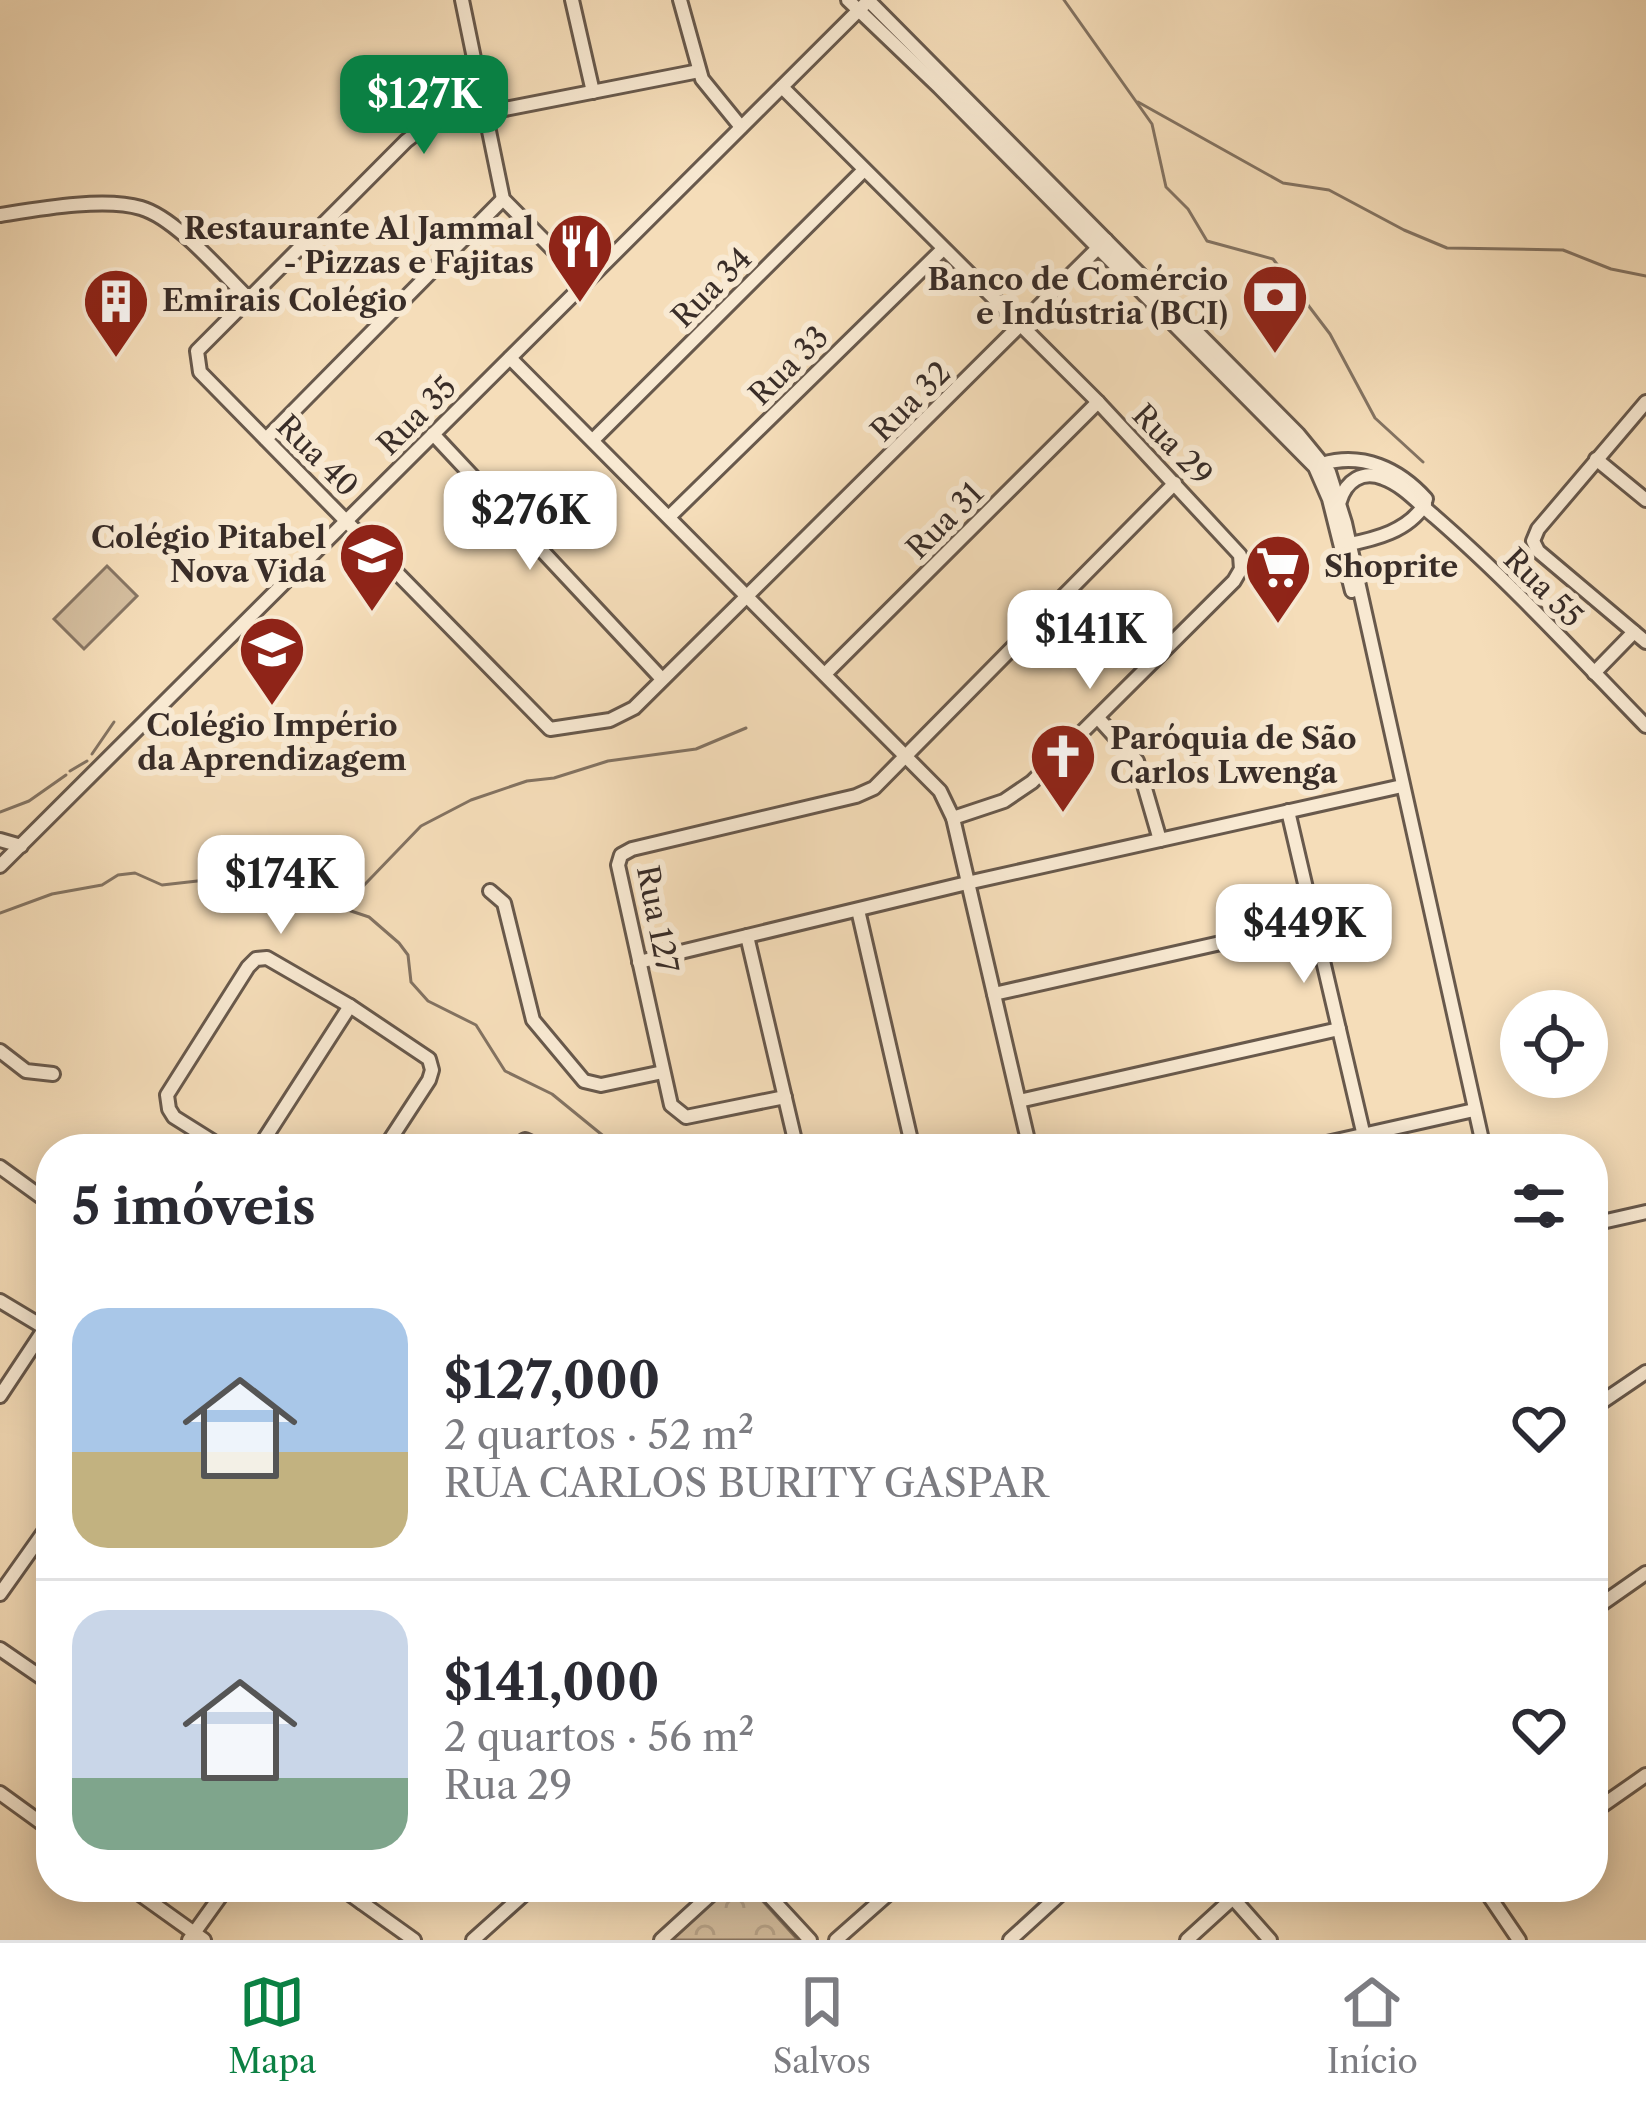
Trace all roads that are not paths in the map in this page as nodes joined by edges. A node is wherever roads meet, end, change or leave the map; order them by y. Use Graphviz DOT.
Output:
graph roads {
  1 [pos="462,0"];
  2 [pos="572,0"];
  3 [pos="680,0"];
  4 [pos="861,3"];
  5 [pos="699,71"];
  6 [pos="782,87"];
  7 [pos="592,92"];
  8 [pos="487,112"];
  9 [pos="741,127"];
  10 [pos="864,170"];
  11 [pos="503,199"];
  12 [pos="0,215"];
  13 [pos="1102,244"];
  14 [pos="943,249"];
  15 [pos="586,283"];
  16 [pos="249,299"];
  17 [pos="1021,326"];
  18 [pos="510,358"];
  19 [pos="1098,402"];
  20 [pos="1646,402"];
  21 [pos="433,434"];
  22 [pos="266,439"];
  23 [pos="592,440"];
  24 [pos="1597,459"];
  25 [pos="1320,465"];
  26 [pos="1175,483"];
  27 [pos="1646,500"];
  28 [pos="1340,502"];
  29 [pos="1425,504"];
  30 [pos="669,517"];
  31 [pos="347,520"];
  32 [pos="1344,546"];
  33 [pos="747,596"];
  34 [pos="1634,632"];
  35 [pos="1646,642"];
  36 [pos="1594,673"];
  37 [pos="825,674"];
  38 [pos="662,679"];
  39 [pos="1098,718"];
  40 [pos="1646,726"];
  41 [pos="550,729"];
  42 [pos="905,754"];
  43 [pos="1402,786"];
  44 [pos="1288,811"];
  45 [pos="952,818"];
  46 [pos="0,840"];
  47 [pos="1160,840"];
  48 [pos="21,846"];
  49 [pos="0,866"];
  50 [pos="968,883"];
  51 [pos="490,890"];
  52 [pos="858,910"];
  53 [pos="1314,922"];
  54 [pos="747,936"];
  55 [pos="639,962"];
  56 [pos="994,994"];
  57 [pos="350,1006"];
  58 [pos="1339,1029"];
  59 [pos="0,1051"];
  60 [pos="664,1072"];
  61 [pos="53,1074"];
  62 [pos="785,1097"];
  63 [pos="1019,1101"];
  64 [pos="1474,1110"];
  65 [pos="201,1134"];
  66 [pos="268,1134"];
  67 [pos="394,1134"];
  68 [pos="794,1134"];
  69 [pos="910,1134"];
  70 [pos="1027,1134"];
  71 [pos="1364,1134"];
  72 [pos="1393,1134"];
  73 [pos="1480,1134"];
  74 [pos="0,1167"];
  75 [pos="36,1193"];
  76 [pos="1646,1212"];
  77 [pos="1608,1221"];
  78 [pos="0,1301"];
  79 [pos="36,1319"];
  80 [pos="36,1345"];
  81 [pos="1646,1372"];
  82 [pos="0,1396"];
  83 [pos="1608,1398"];
  84 [pos="36,1543"];
  85 [pos="1646,1574"];
  86 [pos="0,1594"];
  87 [pos="1608,1600"];
  88 [pos="0,1649"];
  89 [pos="36,1674"];
  90 [pos="1646,1775"];
  91 [pos="0,1793"];
  92 [pos="1608,1802"];
  93 [pos="36,1819"];
  94 [pos="149,1902"];
  95 [pos="218,1902"];
  96 [pos="361,1902"];
  97 [pos="515,1902"];
  98 [pos="703,1902"];
  99 [pos="775,1902"];
  100 [pos="879,1902"];
  101 [pos="1049,1902"];
  102 [pos="1230,1902"];
  103 [pos="1237,1902"];
  104 [pos="1494,1902"];
  105 [pos="195,1938"];
  106 [pos="414,1940"];
  107 [pos="473,1940"];
  108 [pos="661,1940"];
  109 [pos="810,1940"];
  110 [pos="836,1940"];
  111 [pos="1010,1940"];
  112 [pos="1187,1940"];
  113 [pos="1270,1940"];
  114 [pos="1519,1940"];
  1 -- 8 [label="street"];
  2 -- 7 [label="street"];
  3 -- 5 [label="street"];
  4 -- 6 [label="street, Rua 35"];
  4 -- 13 [label="street"];
  5 -- 7 [label="street"];
  5 -- 9 [label="street"];
  6 -- 9 [label="street, Rua 35"];
  6 -- 10 [label="street, Rua 29"];
  7 -- 8 [label="street"];
  8 -- 11 [label="street"];
  8 -- 16 [label="street"];
  9 -- 15 [label="street, Rua 35"];
  10 -- 14 [label="street, Rua 29"];
  10 -- 23 [label="street, Rua 34"];
  11 -- 15 [label="street"];
  11 -- 22 [label="street"];
  12 -- 16 [label="street"];
  13 -- 17 [label="street, Rua 32"];
  13 -- 25 [label="street"];
  14 -- 17 [label="street, Rua 29"];
  14 -- 30 [label="street, Rua 33"];
  15 -- 18 [label="street, Rua 35"];
  16 -- 22 [label="street, Rua 40"];
  17 -- 19 [label="street, Rua 29"];
  17 -- 33 [label="street, Rua 32"];
  18 -- 21 [label="street, Rua 35"];
  18 -- 23 [label="street"];
  19 -- 26 [label="street, Rua 29"];
  19 -- 37 [label="street, Rua 31"];
  20 -- 24 [label="street"];
  21 -- 31 [label="street, Rua 35"];
  21 -- 38 [label="street"];
  22 -- 31 [label="street, Rua 40"];
  23 -- 30 [label="street"];
  24 -- 27 [label="street"];
  24 -- 34 [label="street"];
  25 -- 28 [label="street"];
  25 -- 29 [label="street"];
  25 -- 32 [label="street"];
  26 -- 39 [label="street, Rua 29"];
  26 -- 42 [label="street"];
  28 -- 29 [label="street"];
  28 -- 32 [label="street"];
  29 -- 32 [label="street"];
  29 -- 36 [label="street, Rua 55"];
  30 -- 33 [label="street"];
  31 -- 41 [label="street, Rua 40"];
  31 -- 48 [label="street, Rua 35"];
  32 -- 43 [label="street"];
  33 -- 37 [label="street"];
  33 -- 38 [label="street, Rua 32"];
  34 -- 35 [label="street"];
  34 -- 36 [label="street"];
  36 -- 40 [label="street, Rua 55"];
  37 -- 42 [label="street"];
  38 -- 41 [label="street, Rua 32"];
  39 -- 45 [label="street, Rua 29"];
  39 -- 47 [label="street"];
  42 -- 45 [label="street"];
  42 -- 55 [label="street, Rua 127"];
  43 -- 44 [label="street"];
  43 -- 64 [label="street"];
  44 -- 47 [label="street"];
  44 -- 53 [label="street"];
  45 -- 50 [label="street"];
  46 -- 48 [label="street"];
  47 -- 50 [label="street"];
  48 -- 49 [label="street, Rua 35"];
  50 -- 52 [label="street"];
  50 -- 56 [label="street"];
  51 -- 60 [label="street"];
  52 -- 54 [label="street"];
  52 -- 69 [label="street"];
  53 -- 56 [label="street"];
  53 -- 58 [label="street"];
  54 -- 55 [label="street"];
  54 -- 62 [label="street"];
  55 -- 60 [label="street, Rua 127"];
  56 -- 63 [label="street"];
  57 -- 65 [label="street"];
  57 -- 66 [label="street"];
  57 -- 67 [label="street"];
  58 -- 63 [label="street"];
  58 -- 71 [label="street"];
  59 -- 61 [label="street"];
  60 -- 62 [label="street, Rua 127"];
  62 -- 68 [label="street"];
  63 -- 70 [label="street"];
  64 -- 72 [label="street"];
  64 -- 73 [label="street"];
  74 -- 75 [label="street"];
  76 -- 77 [label="street"];
  78 -- 79 [label="street"];
  80 -- 82 [label="street"];
  81 -- 83 [label="street"];
  84 -- 86 [label="street"];
  85 -- 87 [label="street"];
  88 -- 89 [label="street"];
  90 -- 92 [label="street"];
  91 -- 93 [label="street"];
  94 -- 105 [label="street"];
  95 -- 105 [label="street"];
  96 -- 106 [label="street"];
  97 -- 107 [label="street"];
  98 -- 108 [label="street"];
  99 -- 109 [label="street"];
  100 -- 110 [label="street"];
  101 -- 111 [label="street"];
  102 -- 112 [label="street"];
  103 -- 113 [label="street"];
  104 -- 114 [label="street"];
}
